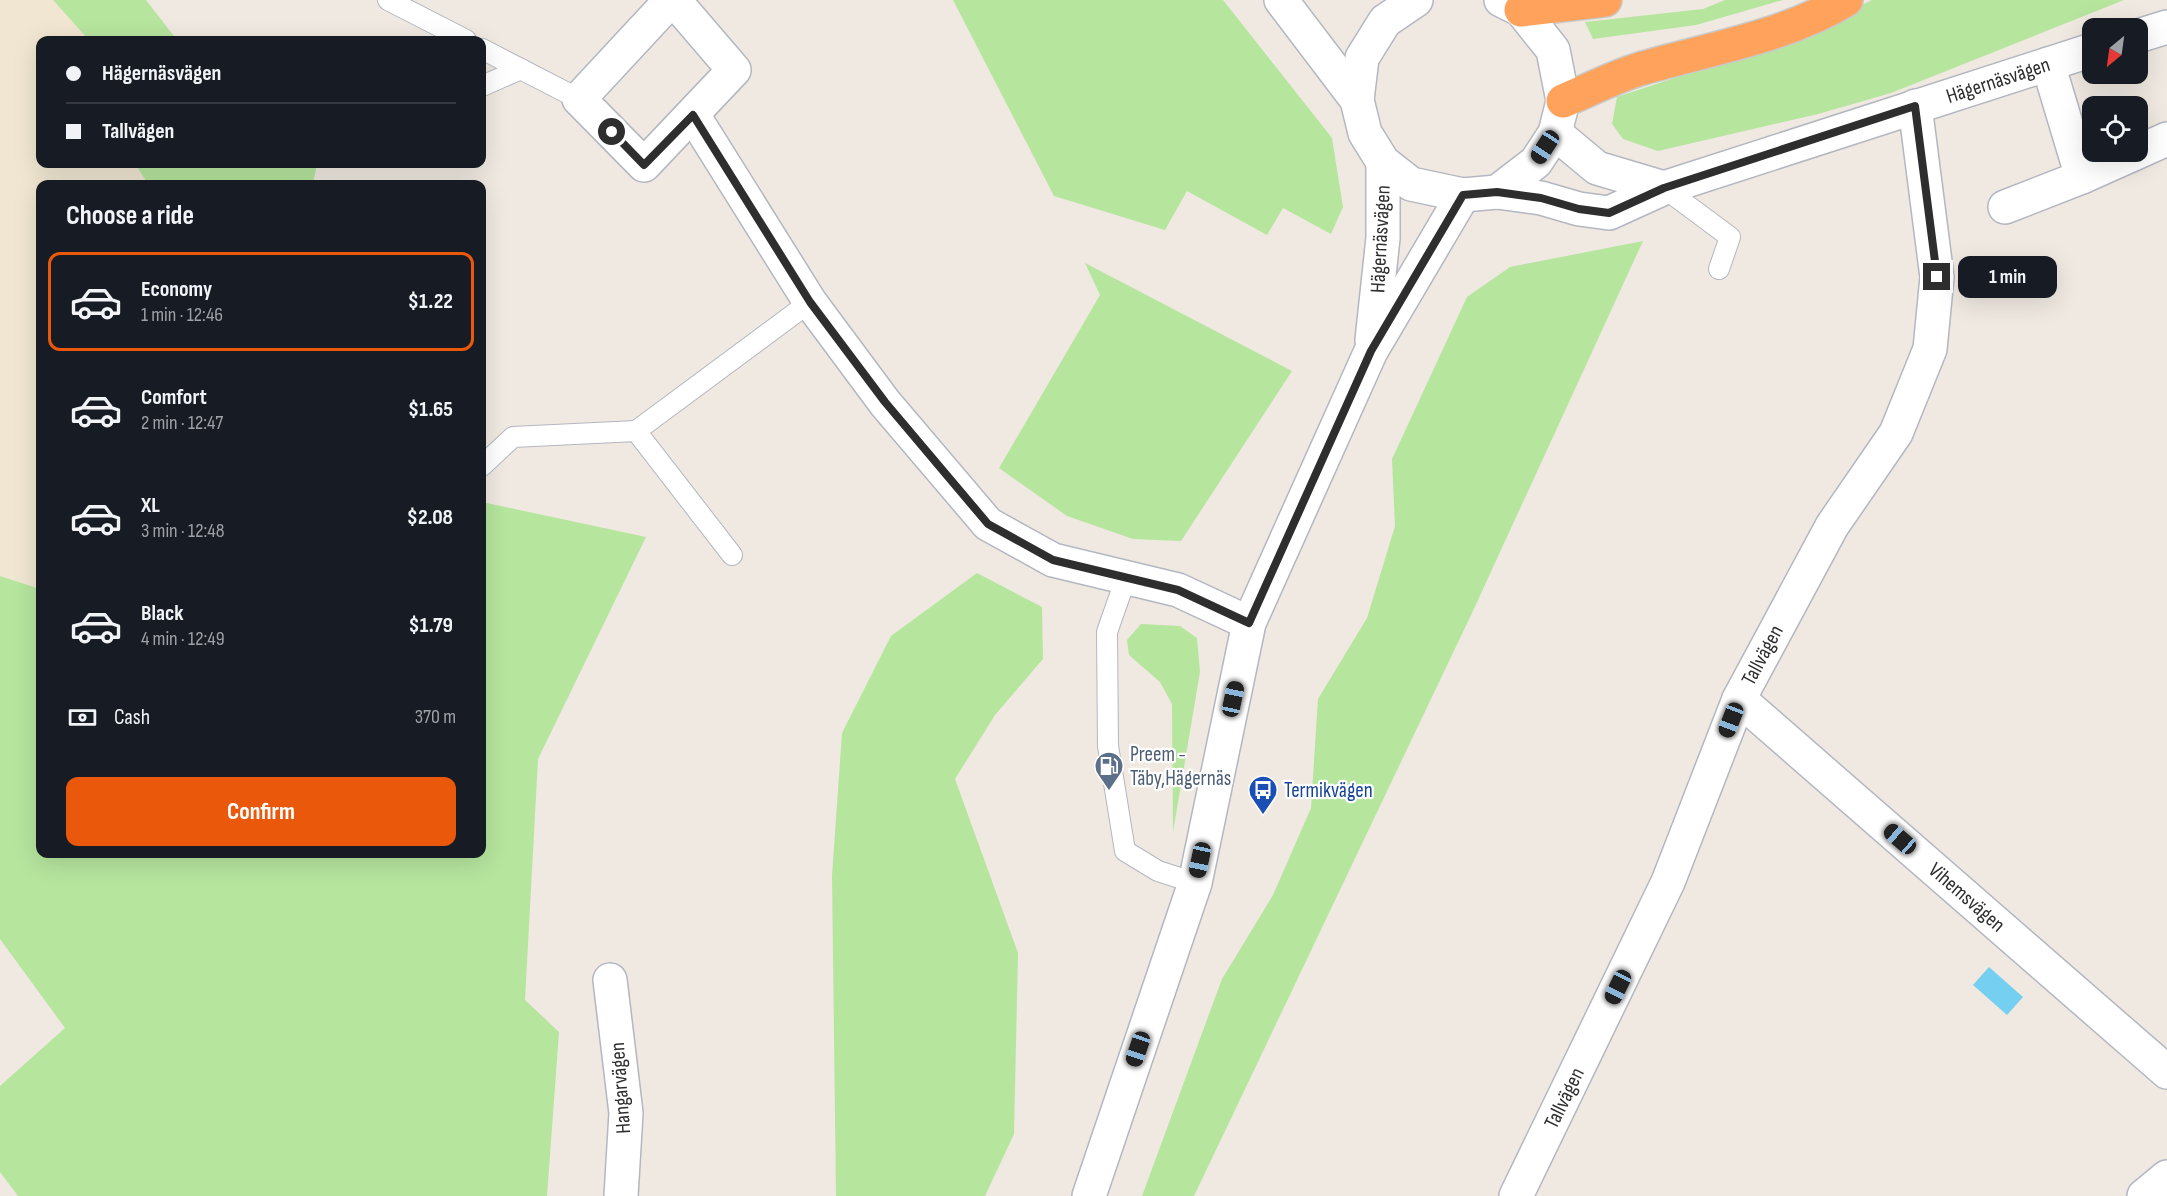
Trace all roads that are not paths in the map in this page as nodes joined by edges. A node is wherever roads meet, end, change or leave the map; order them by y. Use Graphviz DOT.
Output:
graph roads {
  1 [pos="388,0"];
  2 [pos="673,0"];
  3 [pos="1281,0"];
  4 [pos="1416,0"];
  5 [pos="1605,0"];
  6 [pos="1846,0"];
  7 [pos="1511,5"];
  8 [pos="2167,27"];
  9 [pos="2148,33"];
  10 [pos="458,36"];
  11 [pos="486,51"];
  12 [pos="2082,53"];
  13 [pos="2048,64"];
  14 [pos="521,69"];
  15 [pos="486,84"];
  16 [pos="579,99"];
  17 [pos="1356,100"];
  18 [pos="1563,100"];
  19 [pos="1915,106"];
  20 [pos="693,115"];
  21 [pos="1555,133"];
  22 [pos="2167,139"];
  23 [pos="1383,162"];
  24 [pos="2082,177"];
  25 [pos="1664,188"];
  26 [pos="1497,192"];
  27 [pos="1463,195"];
  28 [pos="2005,207"];
  29 [pos="1719,269"];
  30 [pos="810,302"];
  31 [pos="1371,351"];
  32 [pos="636,431"];
  33 [pos="486,462"];
  34 [pos="732,555"];
  35 [pos="1126,578"];
  36 [pos="1249,623"];
  37 [pos="1739,699"];
  38 [pos="1195,883"];
  39 [pos="610,980"];
  40 [pos="2167,1072"];
  41 [pos="2167,1177"];
  42 [pos="621,1196"];
  43 [pos="1089,1196"];
  44 [pos="1516,1196"];
  45 [pos="2144,1196"];
  1 -- 10 [label="lane"];
  2 -- 16 [label="street"];
  2 -- 20 [label="street"];
  3 -- 17 [label="street"];
  4 -- 17 [label="street"];
  5 -- 7 [label="highway"];
  6 -- 18 [label="highway"];
  7 -- 18 [label="street"];
  8 -- 9 [label="street"];
  11 -- 14 [label="lane"];
  12 -- 13 [label="street, Hägernäsvägen"];
  13 -- 19 [label="street, Hägernäsvägen"];
  13 -- 24 [label="street"];
  14 -- 15 [label="lane"];
  14 -- 16 [label="lane"];
  16 -- 20 [label="street"];
  17 -- 23 [label="street"];
  18 -- 21 [label="street"];
  19 -- 25 [label="street, Hägernäsvägen"];
  19 -- 37 [label="street, Tallvägen"];
  20 -- 30 [label="street"];
  21 -- 25 [label="street"];
  21 -- 26 [label="street"];
  22 -- 24 [label="street"];
  23 -- 27 [label="street, Hägernäsvägen"];
  23 -- 31 [label="street, Hägernäsvägen"];
  24 -- 28 [label="street"];
  25 -- 26 [label="street, Hägernäsvägen"];
  25 -- 29 [label="lane"];
  26 -- 27 [label="street, Hägernäsvägen"];
  27 -- 31 [label="street, Hägernäsvägen"];
  30 -- 32 [label="lane"];
  30 -- 35 [label="street"];
  31 -- 36 [label="street, Hägernäsvägen"];
  32 -- 33 [label="lane"];
  32 -- 34 [label="lane"];
  35 -- 36 [label="street"];
  35 -- 38 [label="lane"];
  36 -- 38 [label="street"];
  37 -- 40 [label="street, Vihemsvägen"];
  37 -- 44 [label="street, Tallvägen"];
  38 -- 43 [label="street"];
  39 -- 42 [label="street, Hangarvägen"];
  41 -- 45 [label="street"];
}
